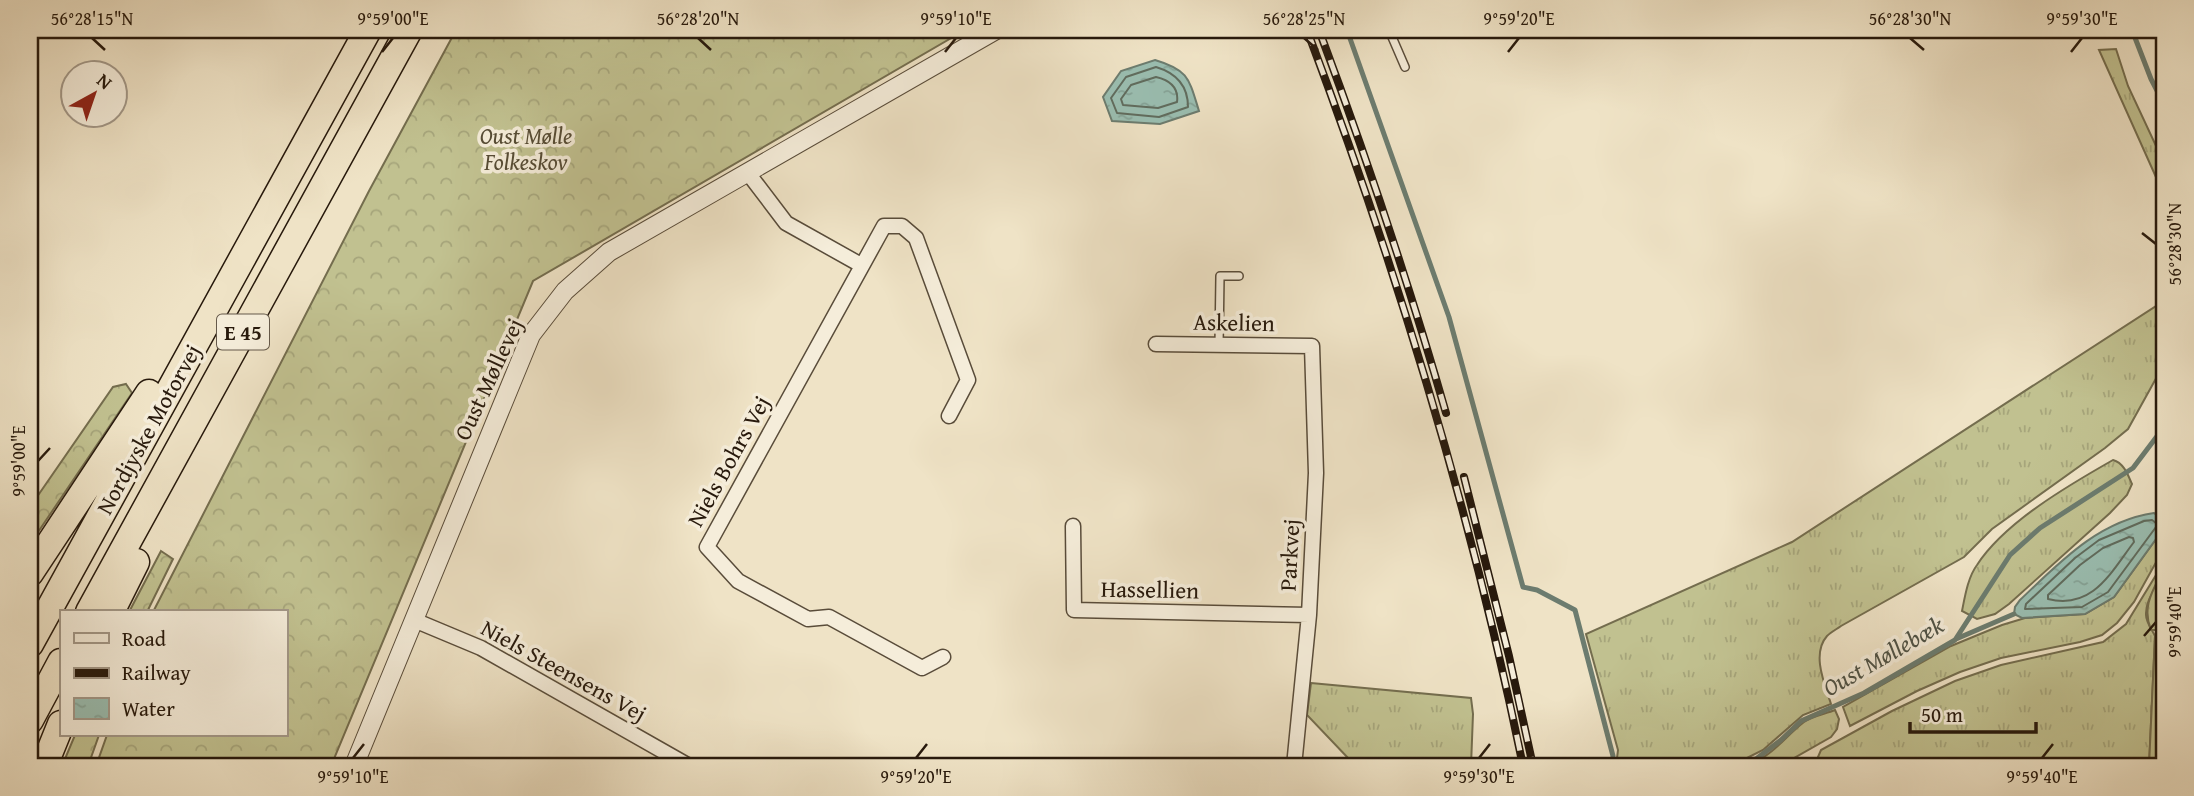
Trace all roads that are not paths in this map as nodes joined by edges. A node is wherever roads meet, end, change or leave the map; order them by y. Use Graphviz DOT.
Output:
graph roads {
  1 [pos="365,30"];
  2 [pos="996,30"];
  3 [pos="1389,30"];
  4 [pos="403,41"];
  5 [pos="1405,67"];
  6 [pos="748,173"];
  7 [pos="861,265"];
  8 [pos="1240,276"];
  9 [pos="1156,344"];
  10 [pos="1219,345"];
  11 [pos="1312,346"];
  12 [pos="949,416"];
  13 [pos="1073,526"];
  14 [pos="30,573"];
  15 [pos="90,610"];
  16 [pos="112,610"];
  17 [pos="1309,615"];
  18 [pos="414,620"];
  19 [pos="30,644"];
  20 [pos="943,657"];
  21 [pos="60,664"];
  22 [pos="30,720"];
  23 [pos="60,726"];
  24 [pos="44,766"];
  25 [pos="354,766"];
  26 [pos="689,766"];
  27 [pos="1294,766"];
  1 -- 14 [label="highway"];
  1 -- 19 [label="highway, Nordjyske Motorvej / E 45"];
  2 -- 6 [label="street, Oust Møllevej"];
  3 -- 5 [label="lane"];
  4 -- 15 [label="highway, Nordjyske Motorvej / E 45"];
  4 -- 16 [label="highway"];
  6 -- 7 [label="street"];
  6 -- 18 [label="street, Oust Møllevej"];
  7 -- 12 [label="street, Niels Bohrs Vej"];
  7 -- 20 [label="street, Niels Bohrs Vej"];
  8 -- 10 [label="lane"];
  9 -- 10 [label="street, Askelien"];
  10 -- 11 [label="street, Askelien"];
  11 -- 17 [label="street, Parkvej"];
  13 -- 17 [label="street, Hassellien"];
  17 -- 27 [label="street, Parkvej"];
  18 -- 25 [label="street, Oust Møllevej"];
  18 -- 26 [label="street, Niels Steensens Vej"];
  21 -- 22 [label="highway"];
  23 -- 24 [label="highway"];
}
